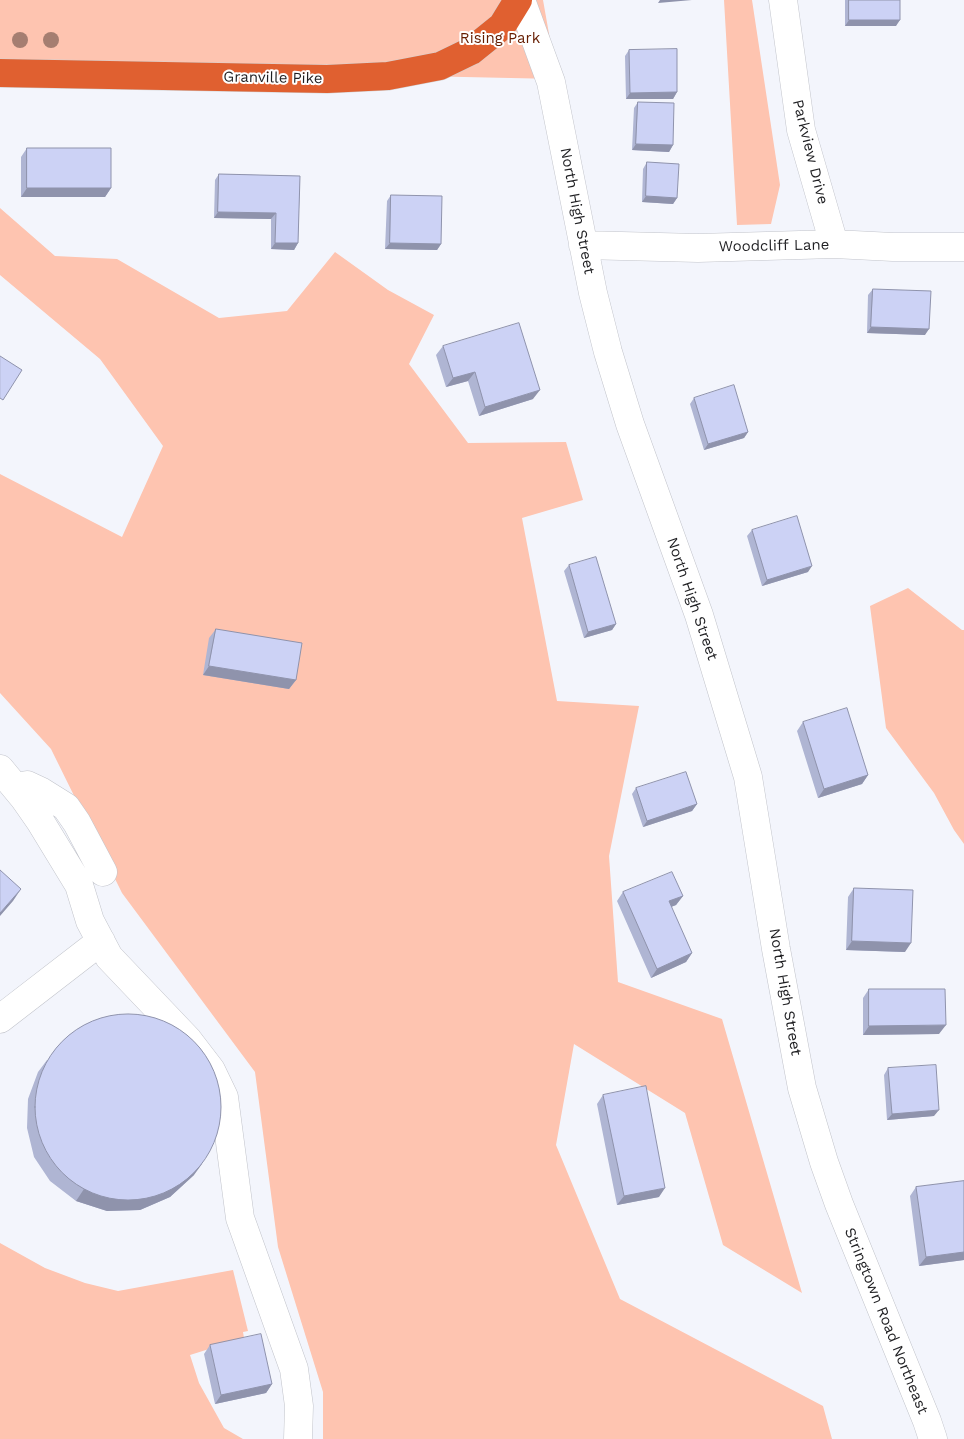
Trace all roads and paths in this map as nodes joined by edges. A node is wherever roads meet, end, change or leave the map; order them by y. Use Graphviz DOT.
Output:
graph roads {
  1 [pos="520,0"];
  2 [pos="783,0"];
  3 [pos="0,73"];
  4 [pos="834,244"];
  5 [pos="584,245"];
  6 [pos="964,247"];
  7 [pos="8,778"];
  8 [pos="103,872"];
  9 [pos="101,942"];
  10 [pos="0,1020"];
  11 [pos="839,1204"];
  12 [pos="298,1439"];
  13 [pos="933,1439"];
  1 -- 3 [label="highway, Granville Pike"];
  1 -- 5 [label="street, North High Street"];
  2 -- 4 [label="street, Parkview Drive"];
  4 -- 5 [label="street, Woodcliff Lane"];
  4 -- 6 [label="street, Woodcliff Lane"];
  5 -- 11 [label="street, North High Street"];
  7 -- 8 [label="street"];
  7 -- 9 [label="street"];
  9 -- 10 [label="street"];
  9 -- 12 [label="street"];
  11 -- 13 [label="street, Stringtown Road Northeast"];
}
